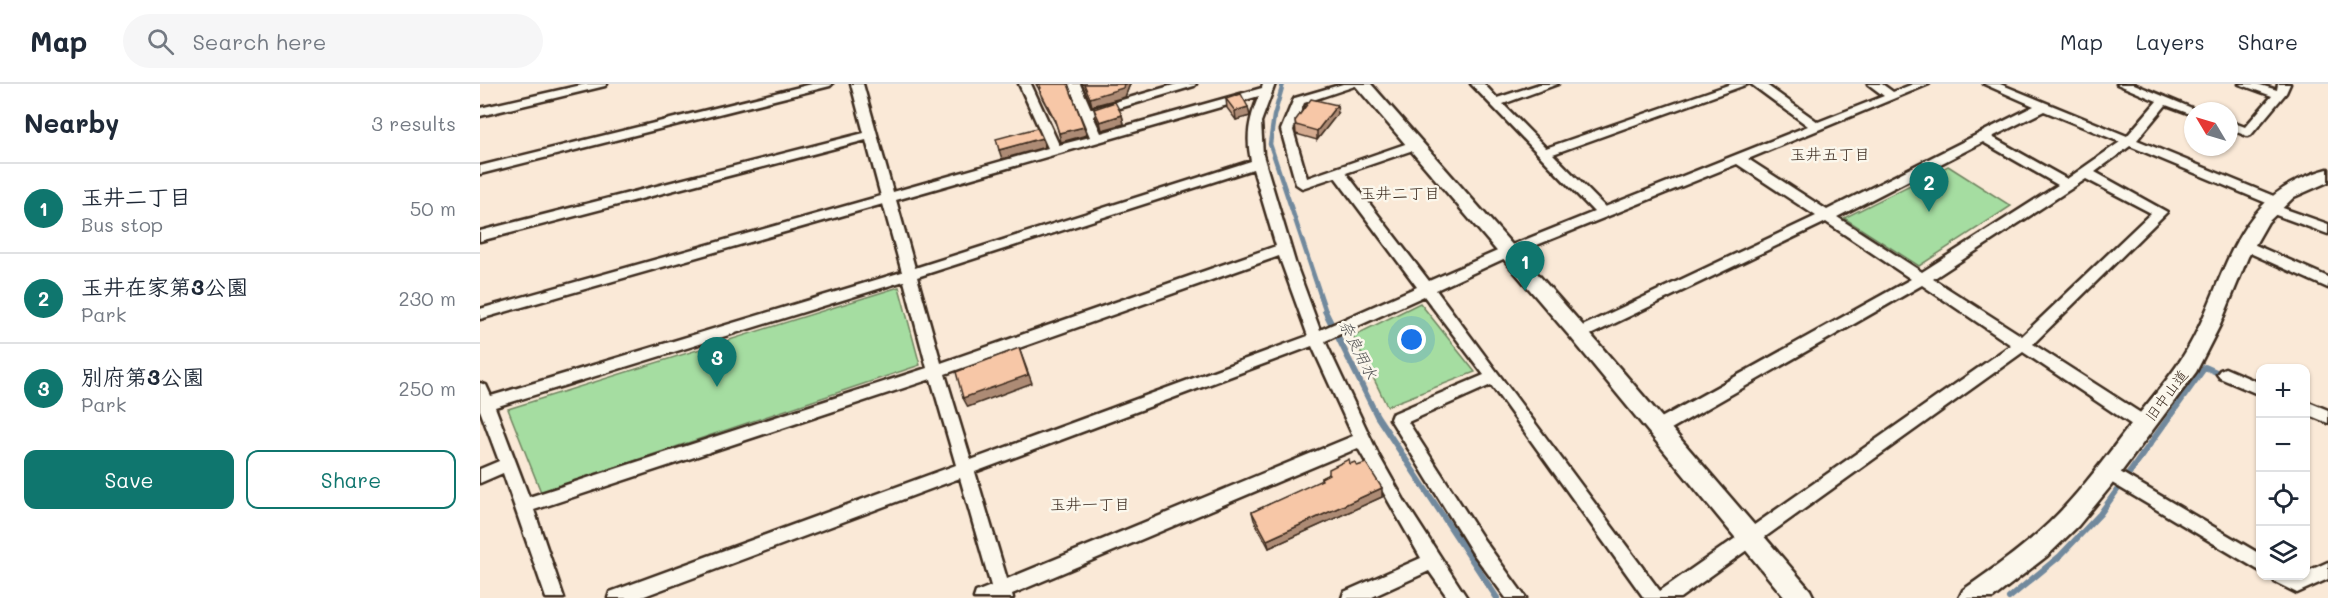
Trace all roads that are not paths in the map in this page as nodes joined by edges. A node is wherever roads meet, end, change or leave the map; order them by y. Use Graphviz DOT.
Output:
graph roads {
  1 [pos="601,84"];
  2 [pos="826,84"];
  3 [pos="857,84"];
  4 [pos="1025,84"];
  5 [pos="1074,84"];
  6 [pos="1190,84"];
  7 [pos="1355,84"];
  8 [pos="1362,84"];
  9 [pos="1477,84"];
  10 [pos="1552,84"];
  11 [pos="1742,84"];
  12 [pos="1757,84"];
  13 [pos="1874,84"];
  14 [pos="1923,84"];
  15 [pos="1990,84"];
  16 [pos="2123,84"];
  17 [pos="2245,84"];
  18 [pos="1166,87"];
  19 [pos="1269,87"];
  20 [pos="2281,89"];
  21 [pos="1892,96"];
  22 [pos="2164,100"];
  23 [pos="1496,102"];
  24 [pos="2044,106"];
  25 [pos="2184,108"];
  26 [pos="480,112"];
  27 [pos="1086,114"];
  28 [pos="1817,128"];
  29 [pos="2238,128"];
  30 [pos="871,135"];
  31 [pos="1981,136"];
  32 [pos="1096,138"];
  33 [pos="2129,141"];
  34 [pos="1415,145"];
  35 [pos="1055,150"];
  36 [pos="1543,153"];
  37 [pos="1739,159"];
  38 [pos="1258,164"];
  39 [pos="480,170"];
  40 [pos="1337,171"];
  41 [pos="2086,173"];
  42 [pos="2324,180"];
  43 [pos="2067,186"];
  44 [pos="889,198"];
  45 [pos="2273,205"];
  46 [pos="1603,213"];
  47 [pos="1827,216"];
  48 [pos="2328,229"];
  49 [pos="480,236"];
  50 [pos="2244,245"];
  51 [pos="1282,249"];
  52 [pos="1507,252"];
  53 [pos="910,274"];
  54 [pos="1922,279"];
  55 [pos="2328,283"];
  56 [pos="1426,288"];
  57 [pos="480,314"];
  58 [pos="1579,334"];
  59 [pos="1315,339"];
  60 [pos="2022,345"];
  61 [pos="936,371"];
  62 [pos="2225,374"];
  63 [pos="1494,377"];
  64 [pos="2256,386"];
  65 [pos="483,396"];
  66 [pos="2310,409"];
  67 [pos="2328,417"];
  68 [pos="2144,424"];
  69 [pos="1658,428"];
  70 [pos="1361,440"];
  71 [pos="508,464"];
  72 [pos="967,468"];
  73 [pos="2108,472"];
  74 [pos="480,476"];
  75 [pos="524,506"];
  76 [pos="1751,537"];
  77 [pos="1432,561"];
  78 [pos="2256,561"];
  79 [pos="2328,570"];
  80 [pos="2310,579"];
  81 [pos="2288,580"];
  82 [pos="2307,580"];
  83 [pos="1003,594"];
  84 [pos="555,598"];
  85 [pos="617,598"];
  86 [pos="983,598"];
  87 [pos="1351,598"];
  88 [pos="1458,598"];
  89 [pos="1517,598"];
  90 [pos="1655,598"];
  91 [pos="1665,598"];
  92 [pos="1801,598"];
  93 [pos="1972,598"];
  1 -- 26 [label="street"];
  2 -- 39 [label="street"];
  3 -- 30 [label="street"];
  4 -- 35 [label="street"];
  5 -- 27 [label="street"];
  6 -- 18 [label="street"];
  7 -- 40 [label="street"];
  8 -- 34 [label="street"];
  9 -- 23 [label="street"];
  10 -- 23 [label="street"];
  11 -- 36 [label="street"];
  12 -- 28 [label="street"];
  13 -- 21 [label="street"];
  14 -- 21 [label="street"];
  15 -- 24 [label="street"];
  16 -- 22 [label="street"];
  17 -- 20 [label="street"];
  18 -- 27 [label="street"];
  19 -- 32 [label="street"];
  19 -- 38 [label="street"];
  20 -- 29 [label="street"];
  21 -- 28 [label="street"];
  22 -- 25 [label="street"];
  22 -- 33 [label="street"];
  23 -- 36 [label="street"];
  24 -- 31 [label="street"];
  24 -- 33 [label="street"];
  27 -- 32 [label="street"];
  28 -- 37 [label="street"];
  30 -- 44 [label="street"];
  30 -- 49 [label="street"];
  31 -- 43 [label="street"];
  31 -- 47 [label="street"];
  32 -- 35 [label="street"];
  33 -- 41 [label="street"];
  33 -- 45 [label="street"];
  34 -- 40 [label="street"];
  34 -- 52 [label="street"];
  35 -- 44 [label="street"];
  36 -- 46 [label="street"];
  37 -- 46 [label="street"];
  37 -- 47 [label="street"];
  38 -- 51 [label="street"];
  38 -- 53 [label="street"];
  40 -- 56 [label="street"];
  41 -- 43 [label="street"];
  41 -- 60 [label="street"];
  42 -- 45 [label="street, 旧中山道"];
  43 -- 54 [label="street"];
  44 -- 53 [label="street"];
  44 -- 57 [label="street"];
  45 -- 48 [label="street"];
  45 -- 50 [label="street, 旧中山道"];
  46 -- 52 [label="street"];
  47 -- 54 [label="street"];
  47 -- 58 [label="street"];
  50 -- 55 [label="street"];
  50 -- 68 [label="street, 旧中山道"];
  51 -- 59 [label="street"];
  51 -- 61 [label="street"];
  52 -- 56 [label="street"];
  52 -- 58 [label="street"];
  53 -- 61 [label="street"];
  53 -- 65 [label="street"];
  54 -- 60 [label="street"];
  54 -- 69 [label="street"];
  56 -- 59 [label="street"];
  56 -- 63 [label="street"];
  58 -- 69 [label="street"];
  59 -- 70 [label="street"];
  59 -- 72 [label="street"];
  60 -- 68 [label="street"];
  60 -- 76 [label="street"];
  61 -- 72 [label="street"];
  61 -- 75 [label="street"];
  62 -- 64 [label="street"];
  63 -- 89 [label="street"];
  63 -- 90 [label="street"];
  65 -- 71 [label="street"];
  66 -- 67 [label="street"];
  68 -- 73 [label="street, 旧中山道"];
  69 -- 76 [label="street"];
  70 -- 77 [label="street"];
  70 -- 83 [label="street"];
  71 -- 74 [label="street"];
  71 -- 75 [label="street"];
  72 -- 83 [label="street"];
  72 -- 85 [label="street"];
  73 -- 78 [label="street"];
  73 -- 93 [label="street, 旧中山道"];
  75 -- 84 [label="street"];
  76 -- 91 [label="street"];
  76 -- 92 [label="street"];
  77 -- 87 [label="street"];
  77 -- 88 [label="street"];
  79 -- 80 [label="street"];
  81 -- 82 [label="street"];
  83 -- 86 [label="street"];
}
